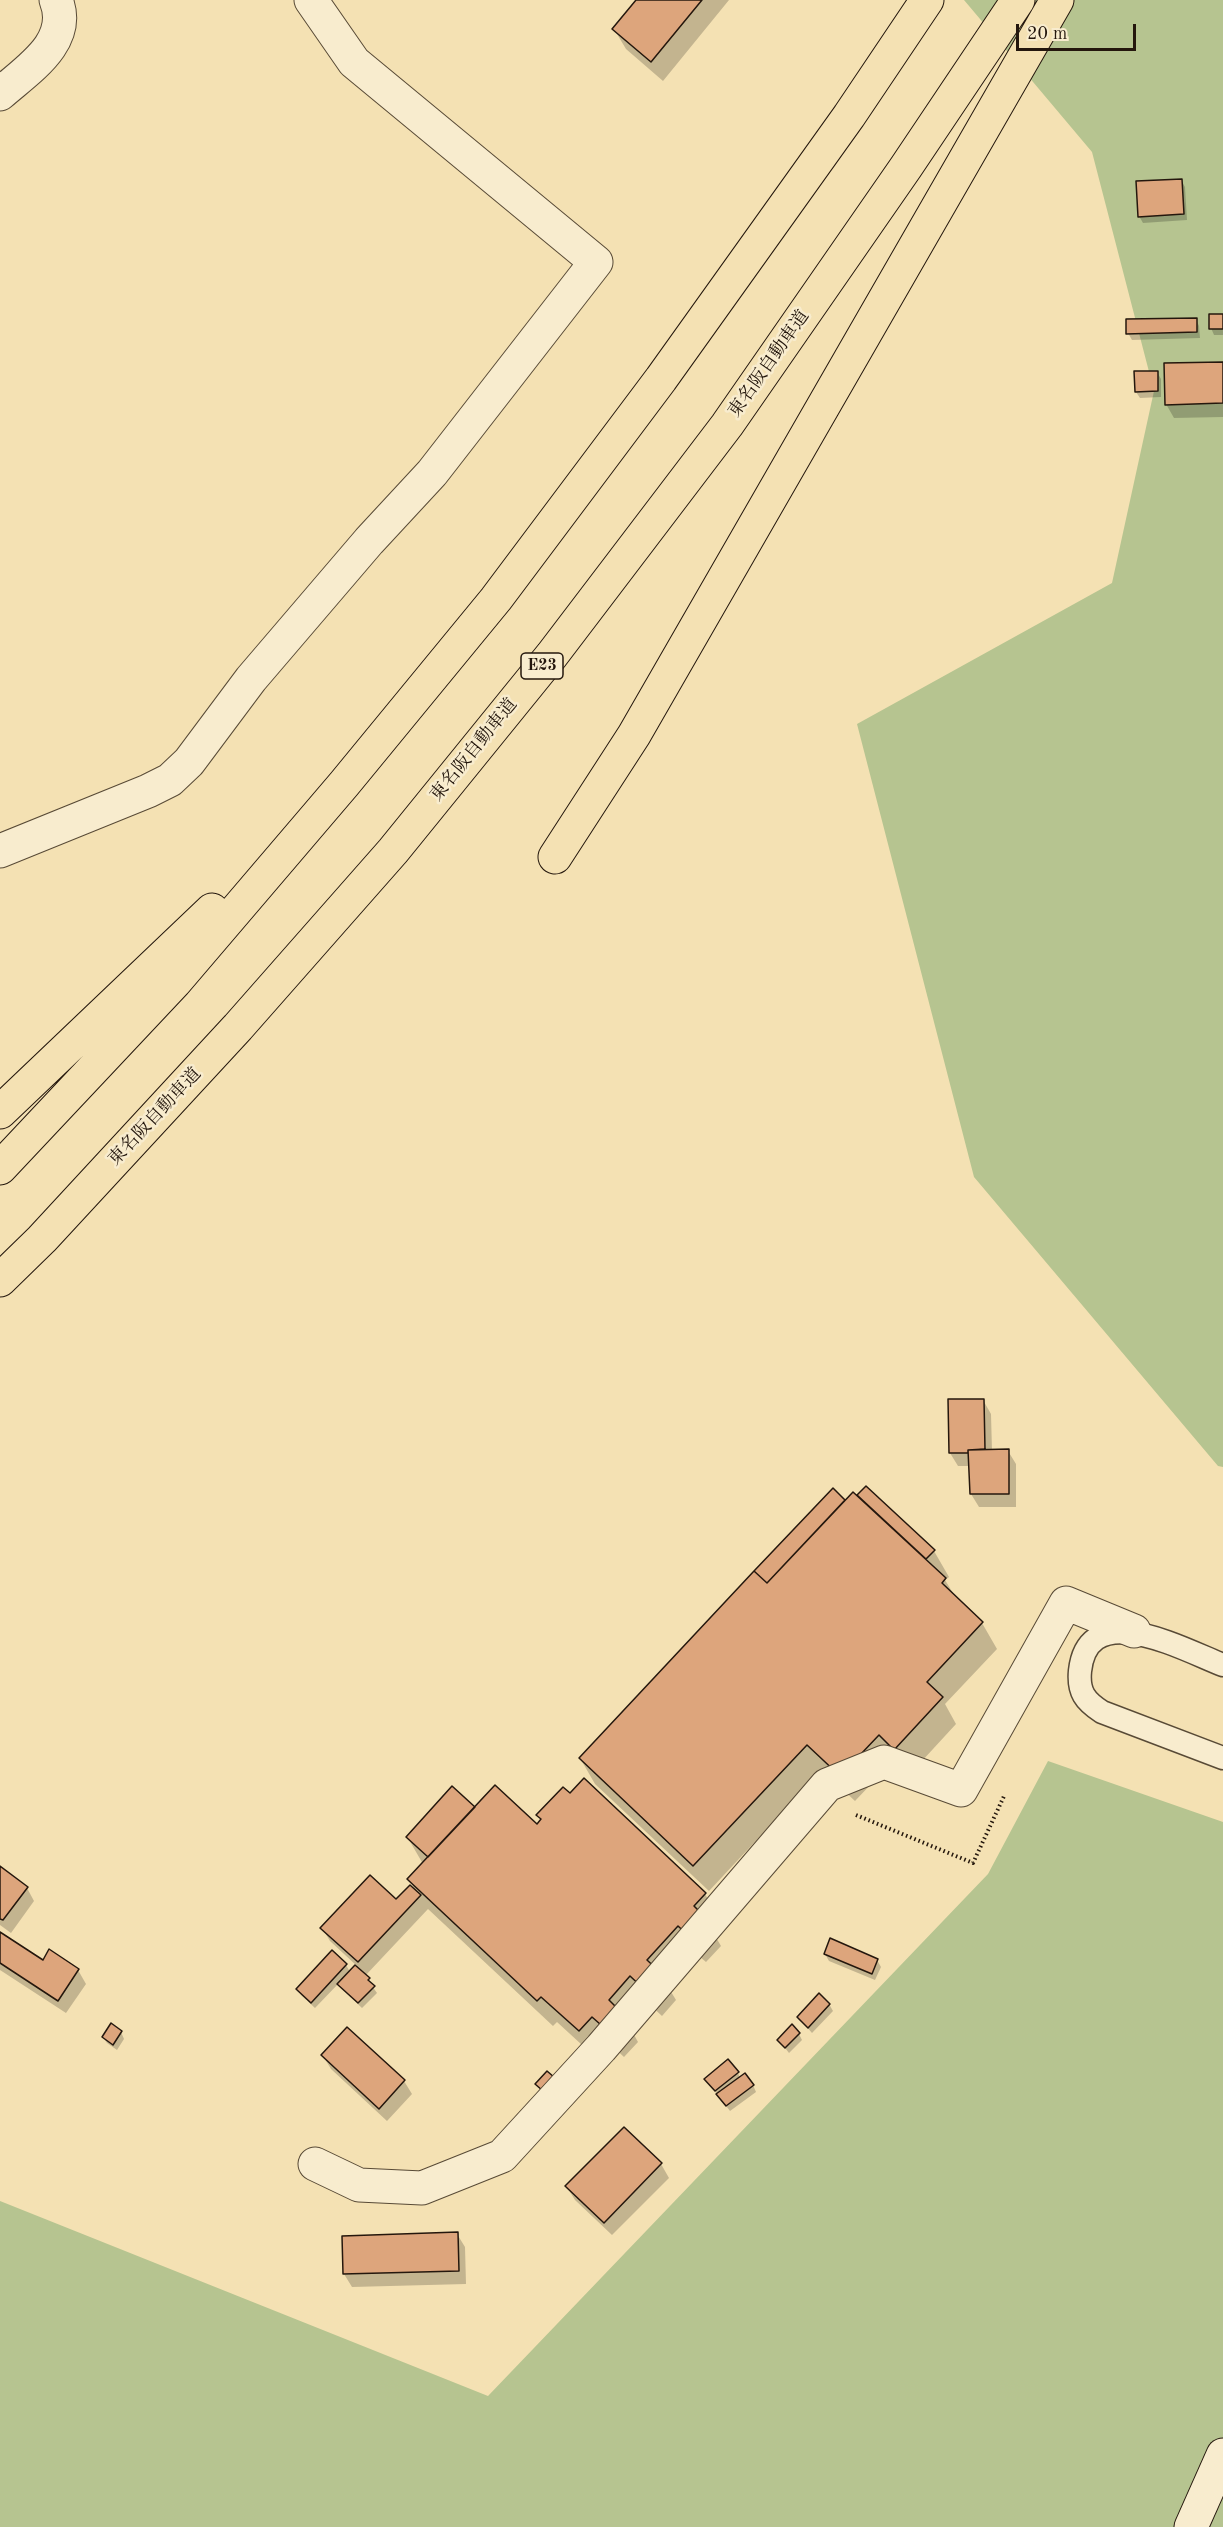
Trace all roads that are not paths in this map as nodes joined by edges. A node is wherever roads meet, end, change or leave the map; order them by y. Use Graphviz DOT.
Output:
graph roads {
  1 [pos="56,0"];
  2 [pos="311,0"];
  3 [pos="927,0"];
  4 [pos="1018,0"];
  5 [pos="1057,0"];
  6 [pos="0,94"];
  7 [pos="344,784"];
  8 [pos="0,851"];
  9 [pos="555,857"];
  10 [pos="0,1112"];
  11 [pos="0,1167"];
  12 [pos="0,1280"];
  13 [pos="1134,1631"];
  14 [pos="1223,1665"];
  15 [pos="1223,1758"];
  16 [pos="315,2164"];
  17 [pos="1223,2455"];
  18 [pos="1191,2527"];
  1 -- 6 [label="street"];
  2 -- 8 [label="street"];
  3 -- 7 [label="highway"];
  4 -- 12 [label="highway, 東名阪自動車道 / E23"];
  5 -- 9 [label="highway"];
  7 -- 10 [label="highway"];
  7 -- 11 [label="highway"];
  13 -- 14 [label="lane"];
  13 -- 15 [label="lane"];
  13 -- 16 [label="street"];
  17 -- 18 [label="street"];
}
